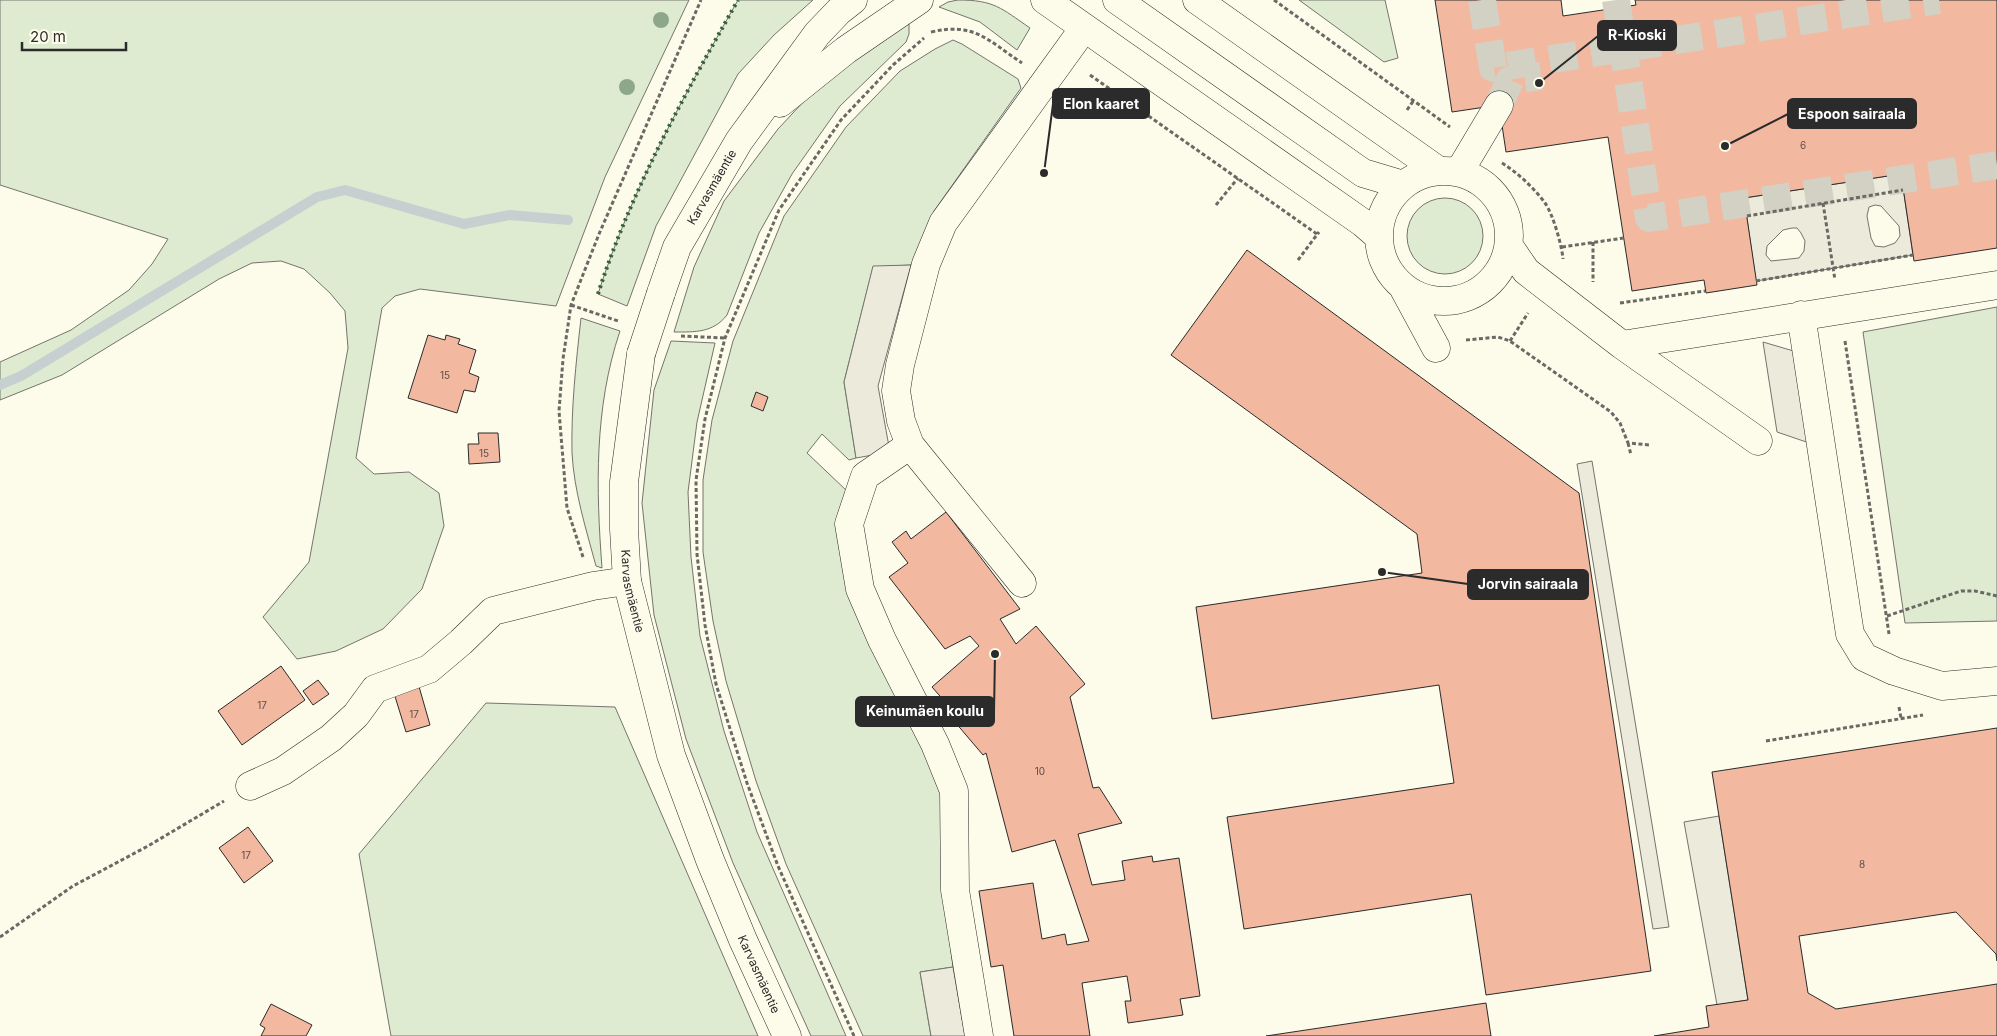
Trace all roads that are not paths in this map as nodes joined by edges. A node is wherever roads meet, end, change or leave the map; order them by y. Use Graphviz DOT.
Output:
graph roads {
  1 [pos="853,0"];
  2 [pos="920,0"];
  3 [pos="1045,0"];
  4 [pos="1197,0"];
  5 [pos="1134,3"];
  6 [pos="1084,28"];
  7 [pos="1499,105"];
  8 [pos="739,142"];
  9 [pos="1449,171"];
  10 [pos="1403,185"];
  11 [pos="1378,236"];
  12 [pos="1509,246"];
  13 [pos="1997,285"];
  14 [pos="1403,287"];
  15 [pos="1458,300"];
  16 [pos="1801,316"];
  17 [pos="1622,345"];
  18 [pos="1758,441"];
  19 [pos="910,445"];
  20 [pos="627,581"];
  21 [pos="1022,583"];
  22 [pos="1997,681"];
  23 [pos="250,786"];
  24 [pos="788,1036"];
  25 [pos="979,1036"];
  1 -- 8 [label="main road, Karvasmäentie"];
  2 -- 8 [label="main road, Karvasmäentie"];
  3 -- 6 [label="main road"];
  4 -- 9 [label="main road"];
  5 -- 10 [label="main road"];
  6 -- 11 [label="main road"];
  6 -- 19 [label="main road"];
  7 -- 9 [label="main road"];
  8 -- 20 [label="main road, Karvasmäentie, bridge"];
  9 -- 10 [label="main road"];
  9 -- 12 [label="main road"];
  10 -- 11 [label="main road"];
  11 -- 14 [label="main road"];
  12 -- 15 [label="main road"];
  12 -- 17 [label="main road"];
  13 -- 16 [label="main road"];
  14 -- 15 [label="main road"];
  14 -- 15 [label="main road"];
  16 -- 17 [label="main road"];
  16 -- 22 [label="main road"];
  17 -- 18 [label="main road"];
  19 -- 21 [label="main road"];
  19 -- 25 [label="main road"];
  20 -- 23 [label="main road"];
  20 -- 24 [label="main road, Karvasmäentie"];
}
